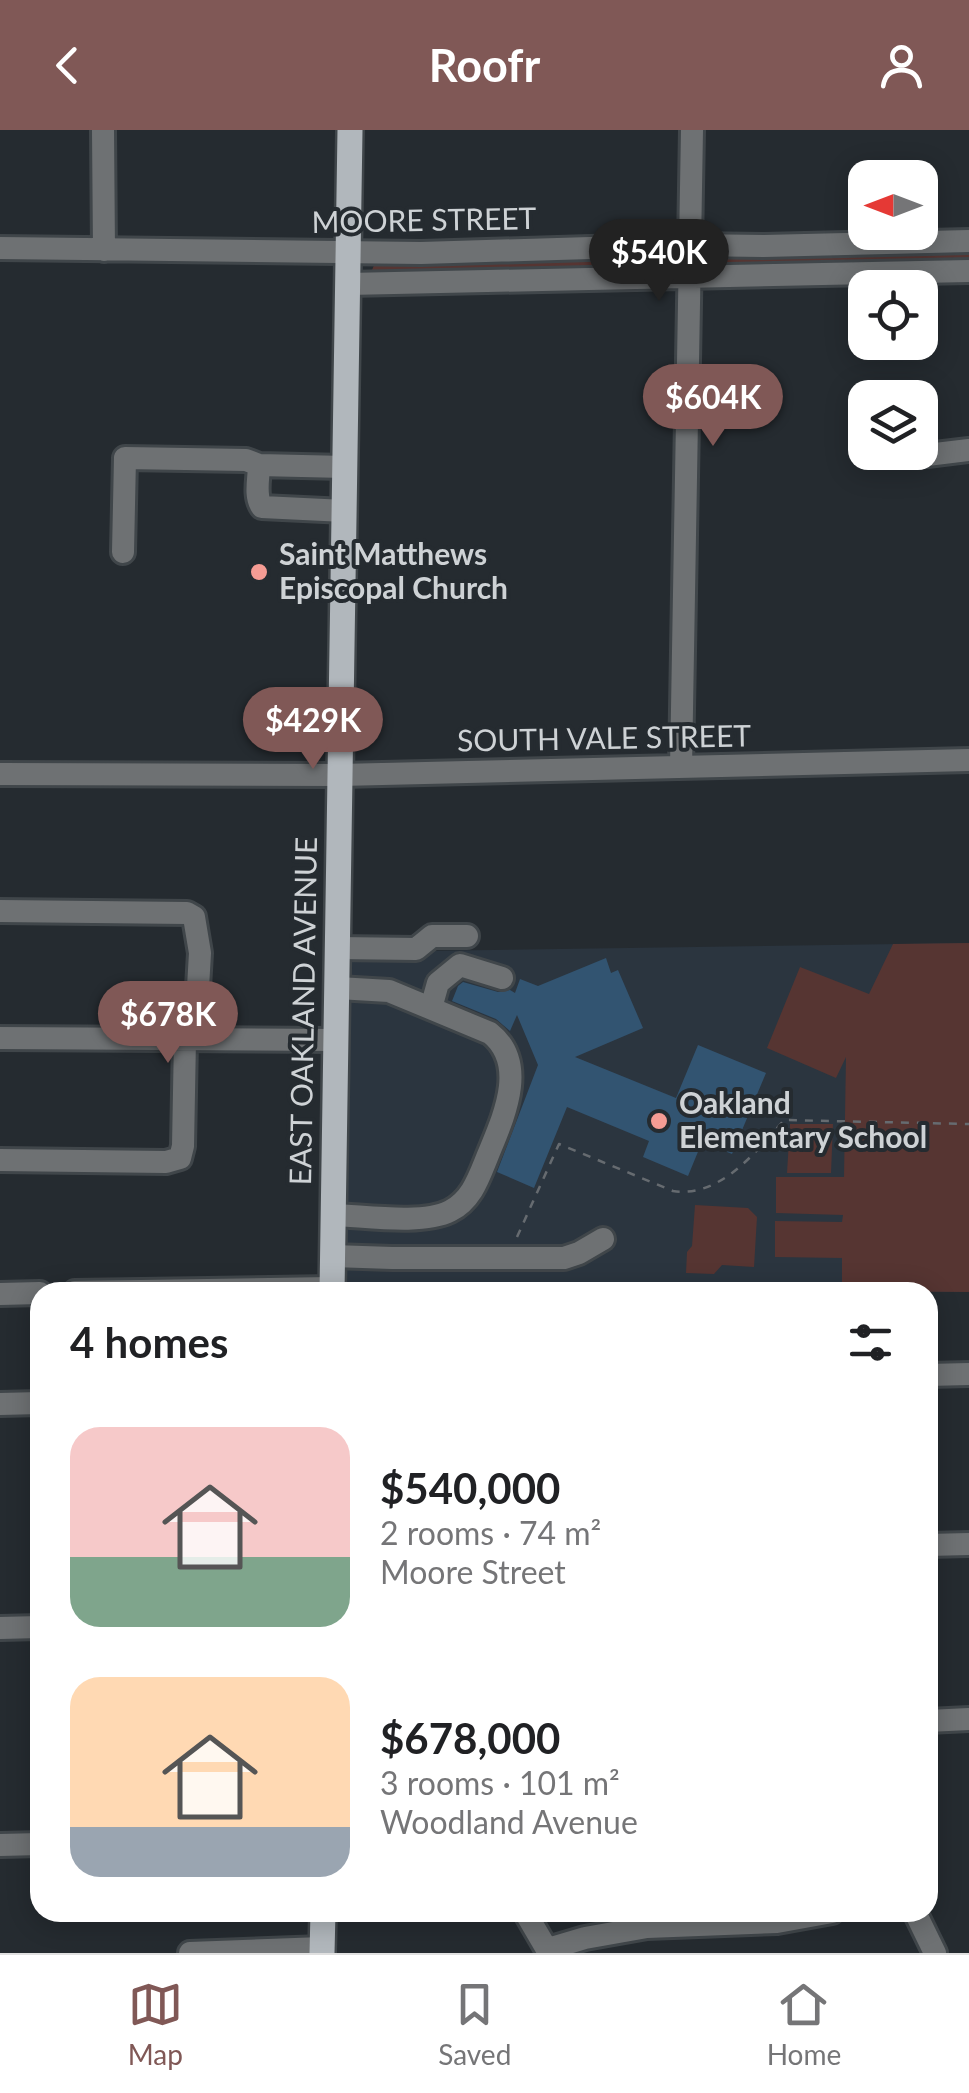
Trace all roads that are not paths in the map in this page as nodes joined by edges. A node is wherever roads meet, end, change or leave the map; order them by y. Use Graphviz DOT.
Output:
graph roads {
  1 [pos="102,130"];
  2 [pos="350,130"];
  3 [pos="692,130"];
  4 [pos="969,240"];
  5 [pos="689,245"];
  6 [pos="0,248"];
  7 [pos="104,250"];
  8 [pos="348,253"];
  9 [pos="969,271"];
  10 [pos="688,278"];
  11 [pos="348,284"];
  12 [pos="969,450"];
  13 [pos="938,454"];
  14 [pos="259,465"];
  15 [pos="301,466"];
  16 [pos="345,467"];
  17 [pos="302,510"];
  18 [pos="345,511"];
  19 [pos="123,552"];
  20 [pos="969,760"];
  21 [pos="681,767"];
  22 [pos="0,774"];
  23 [pos="340,776"];
  24 [pos="0,911"];
  25 [pos="468,936"];
  26 [pos="338,948"];
  27 [pos="502,978"];
  28 [pos="338,988"];
  29 [pos="431,1008"];
  30 [pos="0,1038"];
  31 [pos="190,1040"];
  32 [pos="336,1040"];
  33 [pos="0,1160"];
  34 [pos="334,1215"];
  35 [pos="602,1239"];
  36 [pos="333,1256"];
  37 [pos="332,1282"];
  38 [pos="30,1293"];
  39 [pos="0,1294"];
  40 [pos="938,1374"];
  41 [pos="969,1374"];
  42 [pos="0,1404"];
  43 [pos="30,1404"];
  44 [pos="969,1544"];
  45 [pos="938,1545"];
  46 [pos="30,1627"];
  47 [pos="0,1628"];
  48 [pos="938,1720"];
  49 [pos="969,1720"];
  50 [pos="30,1844"];
  51 [pos="0,1845"];
  52 [pos="323,1922"];
  53 [pos="531,1922"];
  54 [pos="777,1922"];
  55 [pos="920,1922"];
  56 [pos="322,1951"];
  57 [pos="549,1951"];
  58 [pos="190,1953"];
  59 [pos="935,1953"];
  1 -- 7 [label="street"];
  2 -- 8 [label="main road, EAST OAKLAND AVENUE"];
  3 -- 5 [label="street"];
  4 -- 5 [label="street, MOORE STREET"];
  5 -- 8 [label="street, MOORE STREET"];
  5 -- 10 [label="street"];
  6 -- 7 [label="street, MOORE STREET"];
  7 -- 8 [label="street, MOORE STREET"];
  8 -- 11 [label="main road, EAST OAKLAND AVENUE"];
  9 -- 10 [label="street, MOORE STREET"];
  10 -- 11 [label="street, MOORE STREET"];
  10 -- 21 [label="street"];
  11 -- 16 [label="main road, EAST OAKLAND AVENUE"];
  12 -- 13 [label="street"];
  14 -- 15 [label="street"];
  14 -- 17 [label="street"];
  14 -- 19 [label="street"];
  15 -- 16 [label="street"];
  15 -- 17 [label="street"];
  16 -- 18 [label="main road, EAST OAKLAND AVENUE"];
  17 -- 18 [label="street"];
  18 -- 23 [label="main road, EAST OAKLAND AVENUE"];
  20 -- 21 [label="street, SOUTH VALE STREET"];
  21 -- 23 [label="street, SOUTH VALE STREET"];
  22 -- 23 [label="street, SOUTH VALE STREET"];
  23 -- 26 [label="main road, EAST OAKLAND AVENUE"];
  24 -- 31 [label="street"];
  25 -- 26 [label="street"];
  26 -- 28 [label="main road, EAST OAKLAND AVENUE"];
  27 -- 29 [label="street"];
  28 -- 29 [label="street"];
  28 -- 32 [label="main road, EAST OAKLAND AVENUE"];
  29 -- 34 [label="street"];
  30 -- 31 [label="street"];
  31 -- 32 [label="street"];
  31 -- 33 [label="street"];
  32 -- 34 [label="main road, EAST OAKLAND AVENUE"];
  34 -- 36 [label="main road, EAST OAKLAND AVENUE"];
  35 -- 36 [label="street"];
  36 -- 37 [label="main road, EAST OAKLAND AVENUE"];
  38 -- 39 [label="street"];
  40 -- 41 [label="street"];
  42 -- 43 [label="street"];
  44 -- 45 [label="street"];
  46 -- 47 [label="street"];
  48 -- 49 [label="street"];
  50 -- 51 [label="street"];
  52 -- 56 [label="main road"];
  53 -- 57 [label="street"];
  54 -- 57 [label="street"];
  55 -- 59 [label="street"];
  56 -- 58 [label="street"];
}
